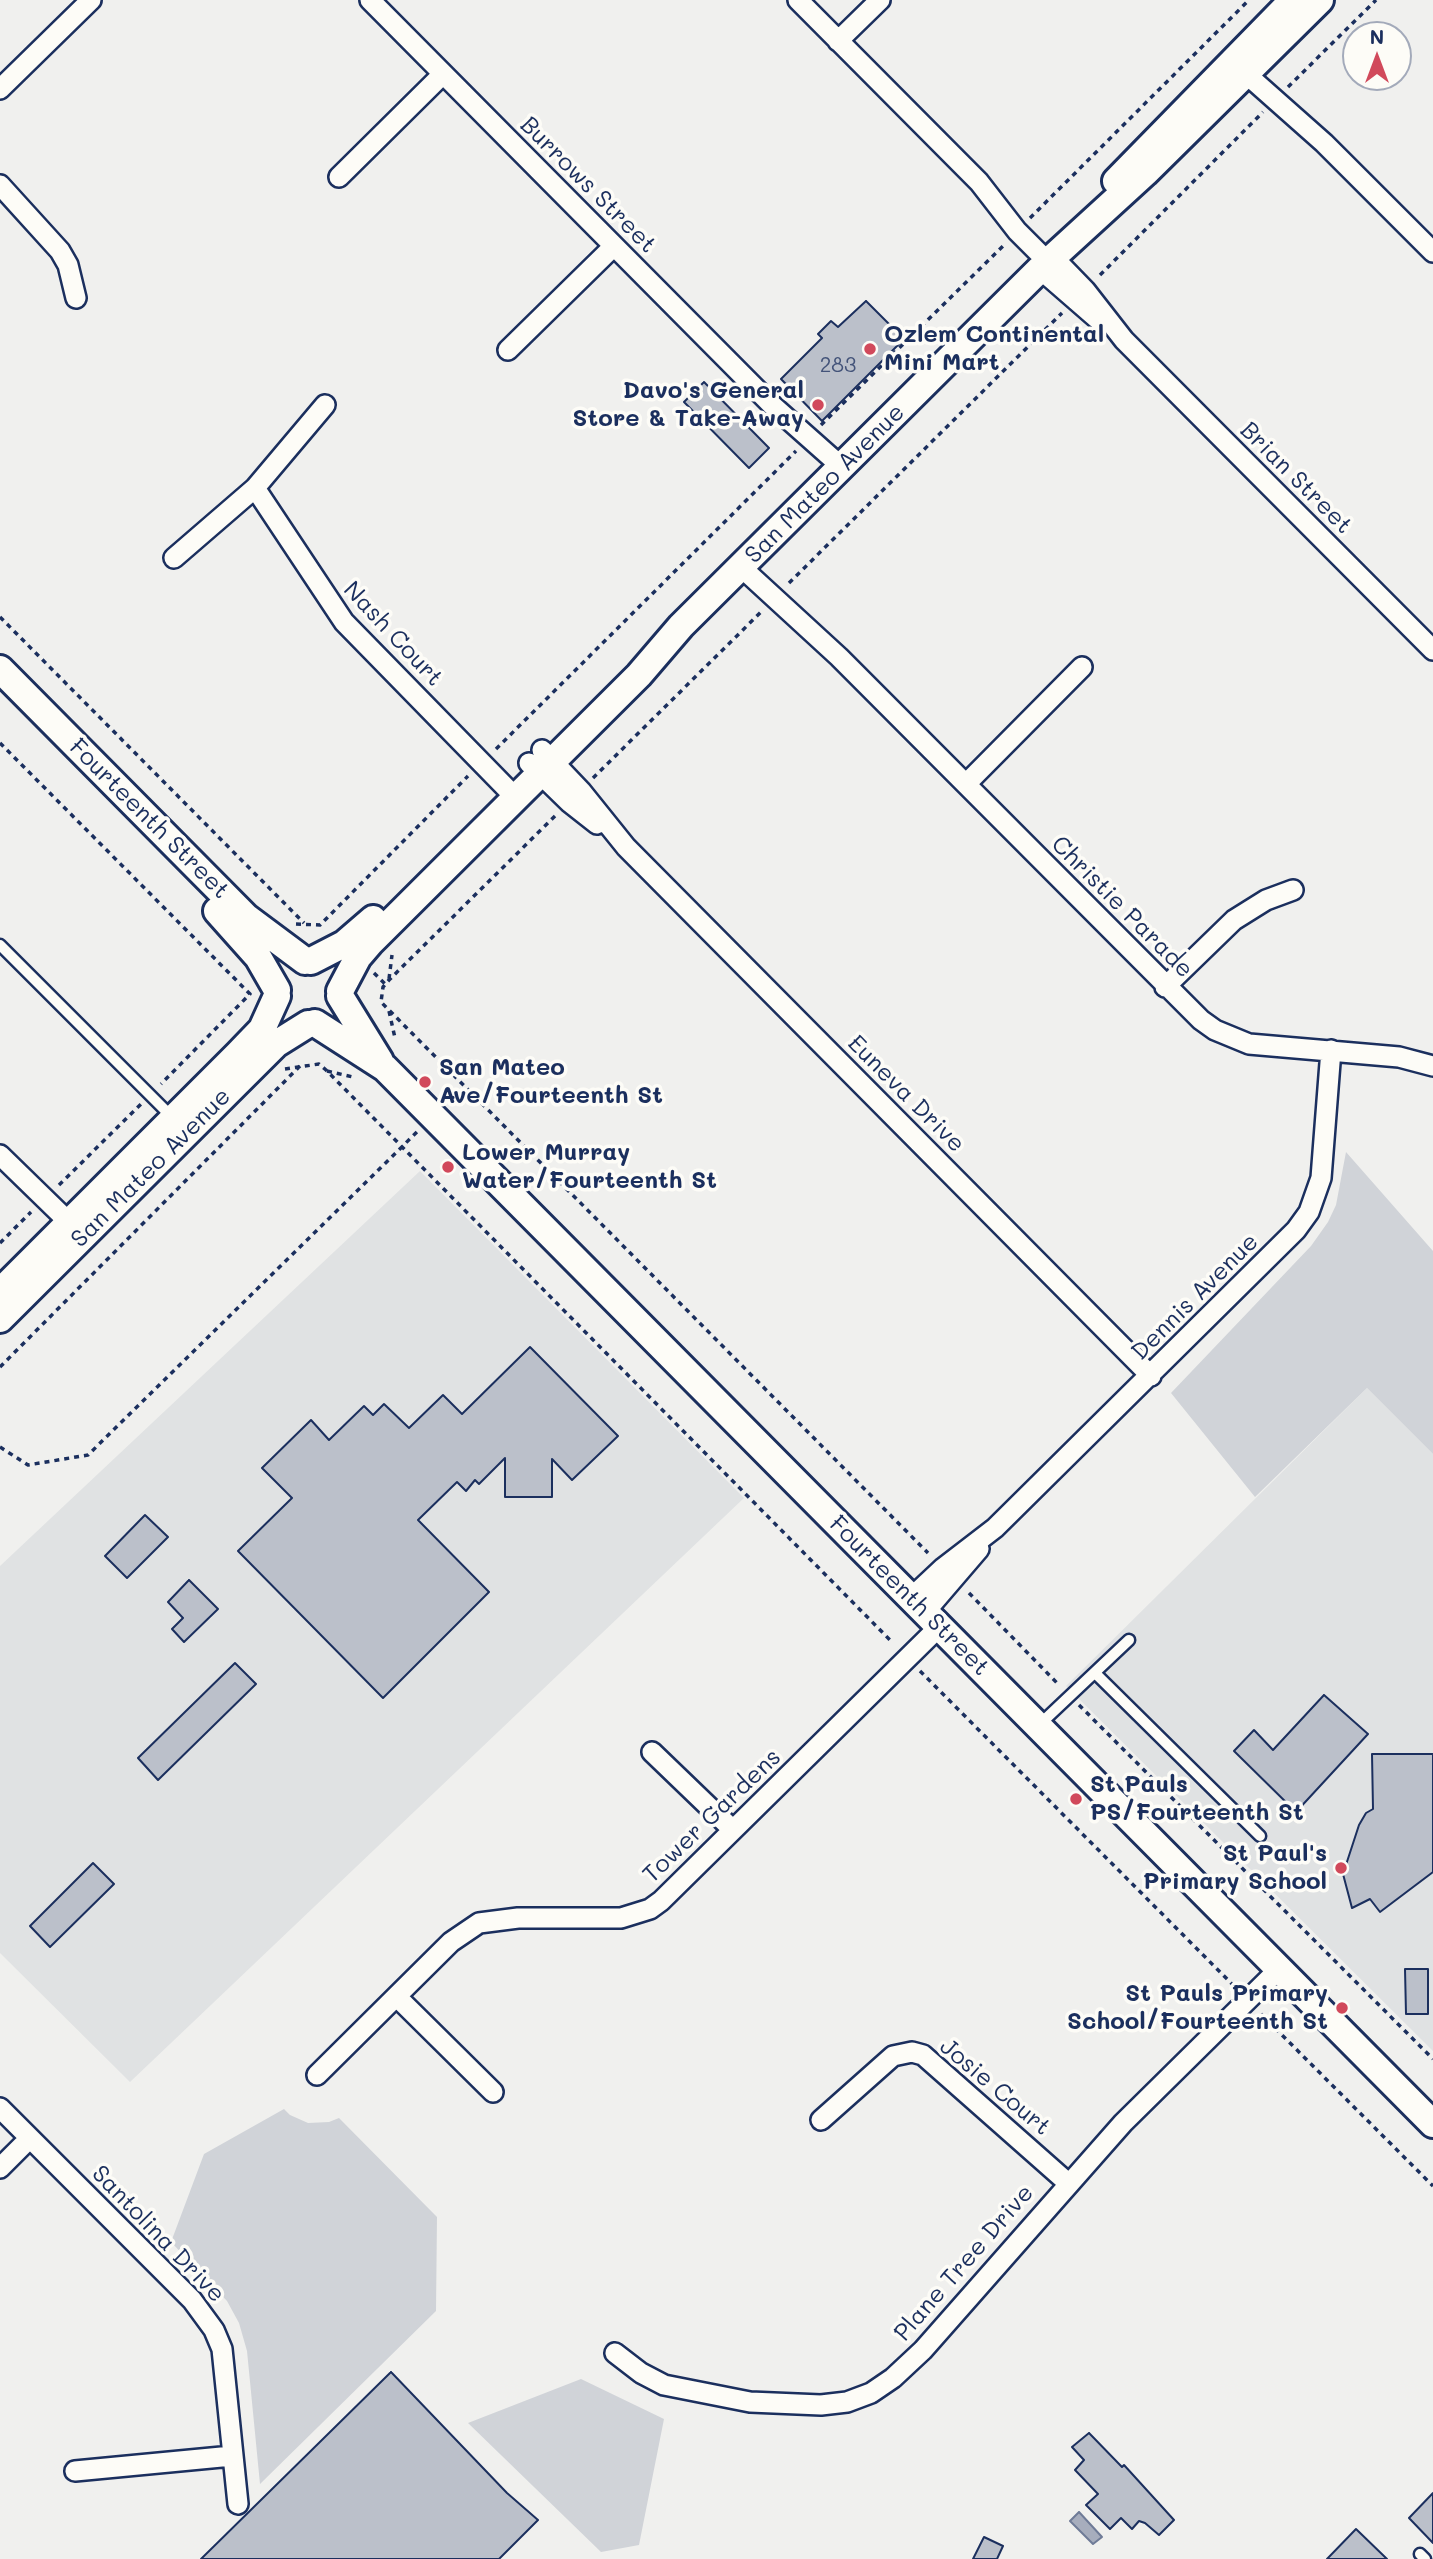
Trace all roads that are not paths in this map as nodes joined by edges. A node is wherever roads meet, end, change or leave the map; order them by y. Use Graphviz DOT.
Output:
graph roads {
  1 [pos="91,0"];
  2 [pos="370,0"];
  3 [pos="798,0"];
  4 [pos="880,0"];
  5 [pos="1293,0"];
  6 [pos="1320,0"];
  7 [pos="838,41"];
  8 [pos="1244,62"];
  9 [pos="443,74"];
  10 [pos="0,89"];
  11 [pos="339,177"];
  12 [pos="0,185"];
  13 [pos="614,246"];
  14 [pos="1433,252"];
  15 [pos="1050,260"];
  16 [pos="76,298"];
  17 [pos="508,350"];
  18 [pos="325,405"];
  19 [pos="838,473"];
  20 [pos="255,488"];
  21 [pos="174,558"];
  22 [pos="746,562"];
  23 [pos="1433,650"];
  24 [pos="1082,667"];
  25 [pos="0,669"];
  26 [pos="0,693"];
  27 [pos="541,762"];
  28 [pos="966,784"];
  29 [pos="511,792"];
  30 [pos="1293,890"];
  31 [pos="0,945"];
  32 [pos="308,961"];
  33 [pos="1165,987"];
  34 [pos="277,993"];
  35 [pos="340,994"];
  36 [pos="311,1024"];
  37 [pos="1331,1050"];
  38 [pos="1433,1066"];
  39 [pos="385,1068"];
  40 [pos="181,1126"];
  41 [pos="0,1155"];
  42 [pos="76,1229"];
  43 [pos="0,1292"];
  44 [pos="0,1319"];
  45 [pos="1151,1376"];
  46 [pos="925,1612"];
  47 [pos="1129,1640"];
  48 [pos="1095,1673"];
  49 [pos="1038,1727"];
  50 [pos="652,1752"];
  51 [pos="733,1830"];
  52 [pos="1260,1836"];
  53 [pos="1279,1969"];
  54 [pos="397,1997"];
  55 [pos="317,2075"];
  56 [pos="493,2092"];
  57 [pos="0,2108"];
  58 [pos="821,2120"];
  59 [pos="1433,2124"];
  60 [pos="30,2138"];
  61 [pos="0,2168"];
  62 [pos="1068,2183"];
  63 [pos="615,2353"];
  64 [pos="232,2456"];
  65 [pos="75,2471"];
  66 [pos="238,2504"];
  1 -- 10 [label="street"];
  2 -- 9 [label="street, Burrows Street"];
  3 -- 7 [label="street, Brian Street"];
  4 -- 7 [label="street"];
  5 -- 8 [label="street, San Mateo Avenue"];
  6 -- 8 [label="street, San Mateo Avenue"];
  7 -- 15 [label="street, Brian Street"];
  8 -- 14 [label="street"];
  8 -- 15 [label="street, San Mateo Avenue"];
  9 -- 11 [label="street"];
  9 -- 13 [label="street, Burrows Street"];
  12 -- 16 [label="street"];
  13 -- 17 [label="street"];
  13 -- 19 [label="street, Burrows Street"];
  15 -- 19 [label="street, San Mateo Avenue"];
  15 -- 23 [label="street, Brian Street"];
  18 -- 20 [label="street"];
  19 -- 22 [label="street, San Mateo Avenue"];
  20 -- 21 [label="street"];
  20 -- 29 [label="street, Nash Court"];
  22 -- 27 [label="street, San Mateo Avenue"];
  22 -- 28 [label="street, Christie Parade"];
  24 -- 28 [label="street"];
  25 -- 32 [label="street, Fourteenth Street"];
  26 -- 34 [label="street, Fourteenth Street"];
  27 -- 29 [label="street, San Mateo Avenue"];
  27 -- 45 [label="street, Euneva Drive"];
  28 -- 33 [label="street, Christie Parade"];
  29 -- 32 [label="street, San Mateo Avenue"];
  29 -- 35 [label="street, San Mateo Avenue"];
  30 -- 33 [label="street"];
  31 -- 40 [label="lane"];
  32 -- 34 [label="street"];
  32 -- 35 [label="street"];
  33 -- 37 [label="street, Christie Parade"];
  34 -- 36 [label="street"];
  34 -- 40 [label="street, San Mateo Avenue"];
  35 -- 36 [label="street"];
  35 -- 39 [label="street, Fourteenth Street"];
  36 -- 39 [label="street, Fourteenth Street"];
  36 -- 40 [label="street, San Mateo Avenue"];
  37 -- 38 [label="street, Christie Parade"];
  37 -- 45 [label="street, Dennis Avenue"];
  39 -- 46 [label="street, Fourteenth Street"];
  40 -- 42 [label="street, San Mateo Avenue"];
  41 -- 42 [label="street"];
  42 -- 43 [label="street, San Mateo Avenue"];
  42 -- 44 [label="street, San Mateo Avenue"];
  45 -- 46 [label="street, Dennis Avenue"];
  46 -- 49 [label="street, Fourteenth Street"];
  46 -- 51 [label="street, Tower Gardens"];
  47 -- 48 [label="lane"];
  48 -- 49 [label="lane"];
  48 -- 52 [label="lane"];
  49 -- 53 [label="street, Fourteenth Street"];
  50 -- 51 [label="street"];
  51 -- 54 [label="street, Tower Gardens"];
  53 -- 59 [label="street, Fourteenth Street"];
  53 -- 62 [label="street, Plane Tree Drive"];
  54 -- 55 [label="street, Tower Gardens"];
  54 -- 56 [label="street"];
  57 -- 60 [label="street, Santolina Drive"];
  58 -- 62 [label="street, Josie Court"];
  60 -- 61 [label="street"];
  60 -- 64 [label="street, Santolina Drive"];
  62 -- 63 [label="street, Plane Tree Drive"];
  64 -- 65 [label="street"];
  64 -- 66 [label="street, Santolina Drive"];
}
